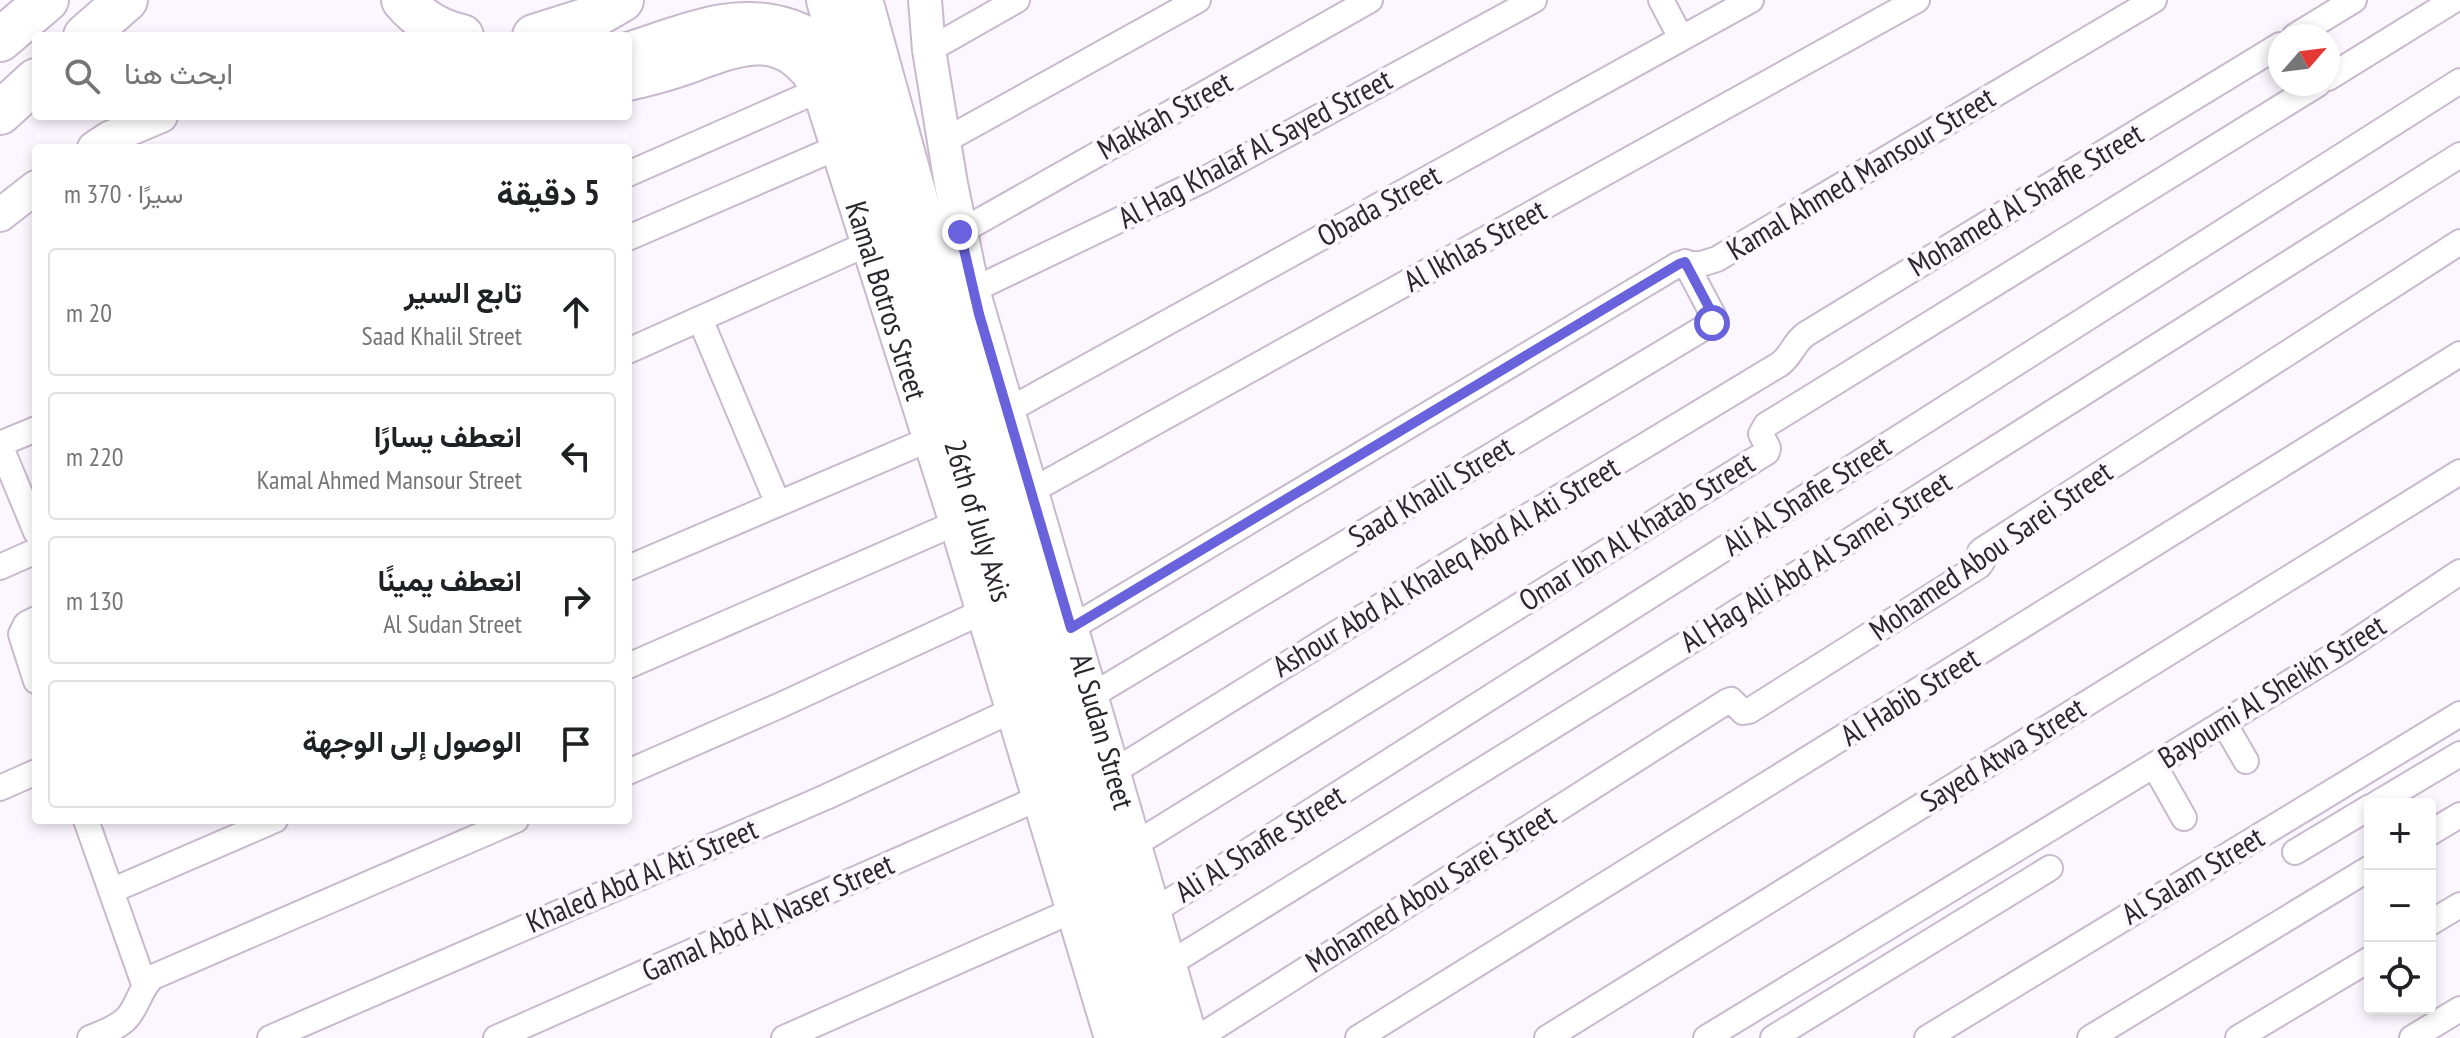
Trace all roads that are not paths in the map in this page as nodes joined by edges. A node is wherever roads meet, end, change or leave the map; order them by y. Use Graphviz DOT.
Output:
graph roads {
  1 [pos="47,0"];
  2 [pos="126,0"];
  3 [pos="403,0"];
  4 [pos="622,0"];
  5 [pos="828,0"];
  6 [pos="861,0"];
  7 [pos="893,0"];
  8 [pos="925,0"];
  9 [pos="1017,0"];
  10 [pos="1198,0"];
  11 [pos="1370,0"];
  12 [pos="1534,0"];
  13 [pos="1661,0"];
  14 [pos="1751,0"];
  15 [pos="1917,0"];
  16 [pos="2154,0"];
  17 [pos="2354,0"];
  18 [pos="2454,0"];
  19 [pos="2315,24"];
  20 [pos="90,32"];
  21 [pos="444,32"];
  22 [pos="547,32"];
  23 [pos="1681,38"];
  24 [pos="0,40"];
  25 [pos="929,50"];
  26 [pos="2268,52"];
  27 [pos="632,53"];
  28 [pos="844,57"];
  29 [pos="2340,71"];
  30 [pos="2460,81"];
  31 [pos="632,83"];
  32 [pos="32,84"];
  33 [pos="819,90"];
  34 [pos="887,96"];
  35 [pos="2299,96"];
  36 [pos="32,112"];
  37 [pos="0,113"];
  38 [pos="152,120"];
  39 [pos="0,124"];
  40 [pos="944,141"];
  41 [pos="100,144"];
  42 [pos="836,148"];
  43 [pos="2460,155"];
  44 [pos="632,172"];
  45 [pos="32,190"];
  46 [pos="0,215"];
  47 [pos="960,232"];
  48 [pos="632,236"];
  49 [pos="2460,242"];
  50 [pos="867,244"];
  51 [pos="1685,262"];
  52 [pos="973,290"];
  53 [pos="700,319"];
  54 [pos="632,349"];
  55 [pos="2460,354"];
  56 [pos="1780,364"];
  57 [pos="1007,411"];
  58 [pos="32,432"];
  59 [pos="930,439"];
  60 [pos="2,456"];
  61 [pos="2460,472"];
  62 [pos="1031,491"];
  63 [pos="30,502"];
  64 [pos="778,504"];
  65 [pos="956,523"];
  66 [pos="32,553"];
  67 [pos="632,566"];
  68 [pos="0,567"];
  69 [pos="2460,572"];
  70 [pos="982,612"];
  71 [pos="32,622"];
  72 [pos="1071,628"];
  73 [pos="632,664"];
  74 [pos="32,670"];
  75 [pos="1091,696"];
  76 [pos="1013,710"];
  77 [pos="2460,714"];
  78 [pos="2224,723"];
  79 [pos="2460,754"];
  80 [pos="2246,761"];
  81 [pos="2154,765"];
  82 [pos="632,770"];
  83 [pos="1113,772"];
  84 [pos="32,774"];
  85 [pos="0,788"];
  86 [pos="1039,798"];
  87 [pos="2386,798"];
  88 [pos="2364,811"];
  89 [pos="2460,815"];
  90 [pos="2184,818"];
  91 [pos="87,824"];
  92 [pos="266,824"];
  93 [pos="507,824"];
  94 [pos="2436,829"];
  95 [pos="1134,845"];
  96 [pos="2295,852"];
  97 [pos="2050,868"];
  98 [pos="2367,870"];
  99 [pos="111,891"];
  100 [pos="2460,905"];
  101 [pos="1074,910"];
  102 [pos="1154,911"];
  103 [pos="2436,919"];
  104 [pos="2364,963"];
  105 [pos="1169,964"];
  106 [pos="142,989"];
  107 [pos="2460,1009"];
  108 [pos="90,1038"];
  109 [pos="270,1038"];
  110 [pos="496,1038"];
  111 [pos="784,1038"];
  112 [pos="1111,1038"];
  113 [pos="1136,1038"];
  114 [pos="1166,1038"];
  115 [pos="1191,1038"];
  116 [pos="1198,1038"];
  117 [pos="1358,1038"];
  118 [pos="1547,1038"];
  119 [pos="1706,1038"];
  120 [pos="1773,1038"];
  121 [pos="1927,1038"];
  122 [pos="2090,1038"];
  123 [pos="2238,1038"];
  124 [pos="2412,1038"];
  1 -- 24 [label="highway"];
  2 -- 20 [label="highway"];
  3 -- 21 [label="highway"];
  4 -- 22 [label="highway"];
  5 -- 28 [label="highway, 26th of July Axis"];
  6 -- 34 [label="highway, 26th of July Axis"];
  7 -- 34 [label="highway"];
  8 -- 25 [label="street, Al Sudan Street"];
  9 -- 25 [label="street"];
  10 -- 40 [label="street"];
  11 -- 47 [label="street, Makkah Street"];
  12 -- 52 [label="street, Al Hag Khalaf Al Sayed Street"];
  13 -- 23 [label="street"];
  14 -- 23 [label="street, Obada Street"];
  15 -- 62 [label="street, Al Ikhlas Street"];
  16 -- 51 [label="street, Kamal Ahmed Mansour Street"];
  17 -- 19 [label="street"];
  18 -- 29 [label="street"];
  23 -- 57 [label="street, Obada Street"];
  25 -- 40 [label="street, Al Sudan Street"];
  26 -- 56 [label="street, Mohamed Al Shafie Street"];
  27 -- 28 [label="highway"];
  28 -- 113 [label="highway, 26th of July Axis"];
  30 -- 102 [label="street, Ali Al Shafie Street"];
  31 -- 33 [label="street, Kamal Botros Street"];
  32 -- 37 [label="highway"];
  33 -- 42 [label="street, Kamal Botros Street"];
  33 -- 44 [label="street"];
  34 -- 114 [label="highway, 26th of July Axis"];
  35 -- 95 [label="street, Omar Ibn Al Khatab Street"];
  36 -- 39 [label="highway"];
  38 -- 41 [label="street"];
  40 -- 47 [label="street, Al Sudan Street"];
  42 -- 48 [label="street"];
  42 -- 50 [label="street, Kamal Botros Street"];
  43 -- 105 [label="street, Al Hag Ali Abd Al Samei Street"];
  45 -- 46 [label="street"];
  47 -- 52 [label="street, Al Sudan Street"];
  49 -- 116 [label="street, Mohamed Abou Sarei Street"];
  50 -- 53 [label="street"];
  50 -- 59 [label="street, Kamal Botros Street"];
  51 -- 72 [label="street, Kamal Ahmed Mansour Street"];
  51 -- 75 [label="street, Saad Khalil Street"];
  52 -- 57 [label="street, Al Sudan Street"];
  53 -- 54 [label="street"];
  53 -- 64 [label="street"];
  55 -- 117 [label="street, Al Habib Street"];
  56 -- 83 [label="street, Ashour Abd Al Khaleq Abd Al Ati Street"];
  57 -- 62 [label="street, Al Sudan Street"];
  58 -- 60 [label="street"];
  59 -- 64 [label="street"];
  59 -- 65 [label="street, Kamal Botros Street"];
  60 -- 63 [label="street"];
  61 -- 118 [label="street, Sayed Atwa Street"];
  62 -- 72 [label="street, Al Sudan Street"];
  64 -- 67 [label="street"];
  65 -- 70 [label="street, Kamal Botros Street"];
  65 -- 73 [label="street"];
  66 -- 68 [label="street"];
  69 -- 78 [label="street, Bayoumi Al Sheikh Street"];
  70 -- 76 [label="street, Kamal Botros Street"];
  70 -- 82 [label="street"];
  71 -- 74 [label="street"];
  72 -- 75 [label="street, Al Sudan Street"];
  75 -- 83 [label="street, Al Sudan Street"];
  76 -- 86 [label="street, Kamal Botros Street"];
  76 -- 109 [label="street, Khaled Abd Al Ati Street"];
  77 -- 121 [label="street, Al Salam Street"];
  78 -- 80 [label="street"];
  78 -- 81 [label="street, Bayoumi Al Sheikh Street"];
  79 -- 87 [label="street"];
  81 -- 90 [label="street"];
  81 -- 119 [label="street, Bayoumi Al Sheikh Street"];
  83 -- 95 [label="street, Al Sudan Street"];
  84 -- 85 [label="street"];
  86 -- 101 [label="street, Kamal Botros Street"];
  86 -- 110 [label="street, Gamal Abd Al Naser Street"];
  88 -- 96 [label="street"];
  89 -- 94 [label="street"];
  91 -- 99 [label="street"];
  92 -- 99 [label="street"];
  93 -- 106 [label="street"];
  95 -- 102 [label="street, Al Sudan Street"];
  97 -- 120 [label="street"];
  98 -- 122 [label="street"];
  99 -- 106 [label="street"];
  100 -- 103 [label="street"];
  101 -- 111 [label="street"];
  101 -- 112 [label="street, Kamal Botros Street"];
  102 -- 105 [label="street, Al Sudan Street"];
  104 -- 123 [label="street"];
  105 -- 115 [label="street, Al Sudan Street"];
  106 -- 108 [label="street"];
  107 -- 124 [label="street"];
}
